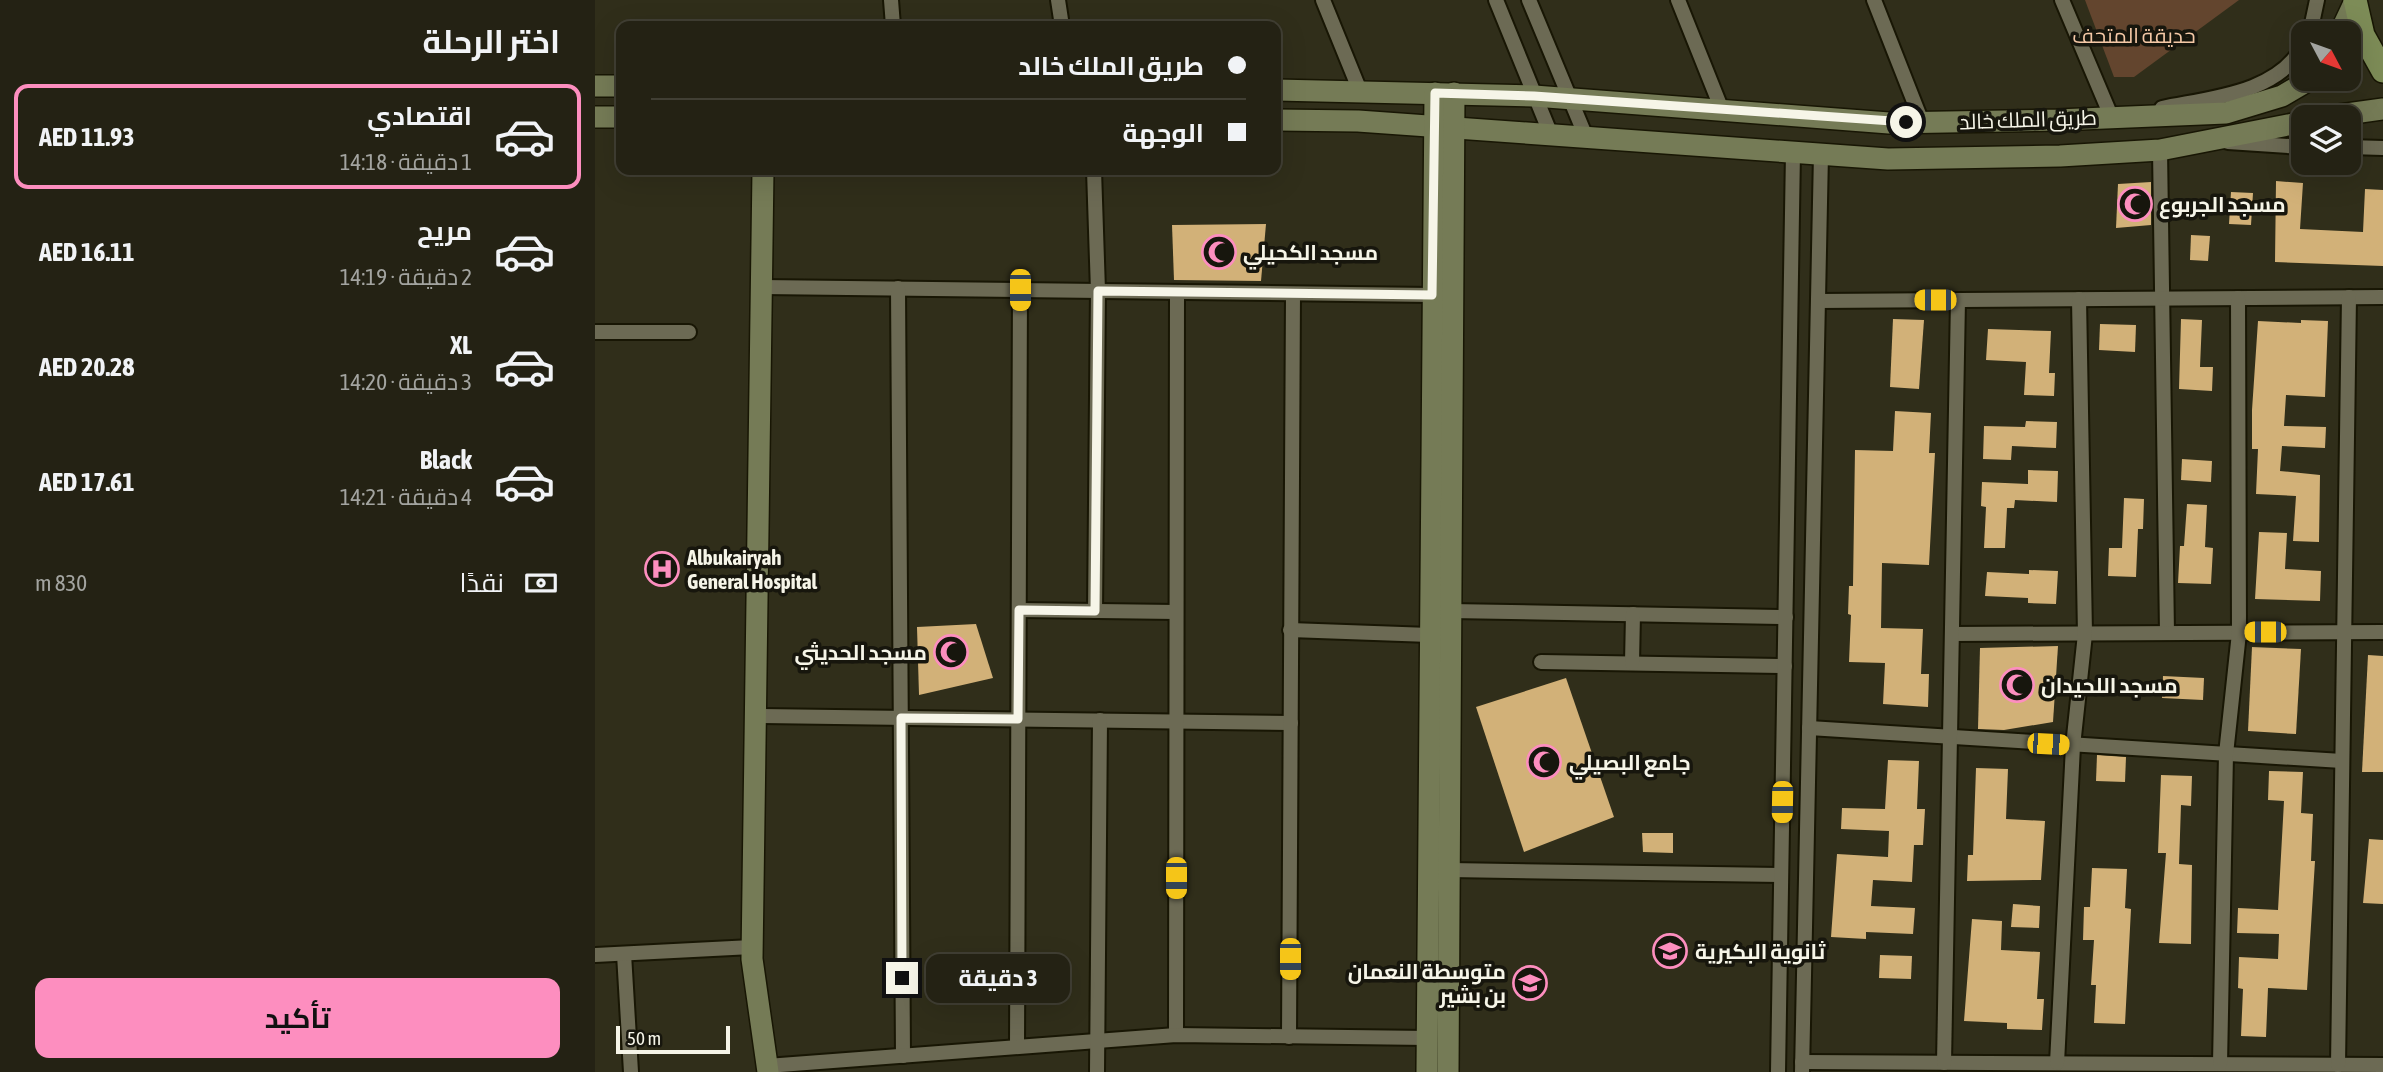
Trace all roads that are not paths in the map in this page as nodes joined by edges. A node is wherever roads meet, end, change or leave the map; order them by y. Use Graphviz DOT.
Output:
graph roads {
  1 [pos="891,0"];
  2 [pos="1058,0"];
  3 [pos="1323,0"];
  4 [pos="1496,0"];
  5 [pos="1529,0"];
  6 [pos="1678,0"];
  7 [pos="1874,0"];
  8 [pos="2062,0"];
  9 [pos="2317,0"];
  10 [pos="2355,1"];
  11 [pos="893,21"];
  12 [pos="1061,21"];
  13 [pos="2313,21"];
  14 [pos="2346,21"];
  15 [pos="2291,62"];
  16 [pos="2383,71"];
  17 [pos="595,86"];
  18 [pos="616,86"];
  19 [pos="1281,90"];
  20 [pos="1360,91"];
  21 [pos="2291,91"];
  22 [pos="1444,93"];
  23 [pos="1534,96"];
  24 [pos="1570,98"];
  25 [pos="2383,109"];
  26 [pos="1722,110"];
  27 [pos="2361,112"];
  28 [pos="2120,116"];
  29 [pos="595,117"];
  30 [pos="616,117"];
  31 [pos="1281,120"];
  32 [pos="1923,122"];
  33 [pos="2291,124"];
  34 [pos="1443,127"];
  35 [pos="1551,135"];
  36 [pos="1587,137"];
  37 [pos="2216,140"];
  38 [pos="2291,146"];
  39 [pos="2361,147"];
  40 [pos="2383,148"];
  41 [pos="2160,150"];
  42 [pos="1793,152"];
  43 [pos="1821,155"];
  44 [pos="763,175"];
  45 [pos="1094,175"];
  46 [pos="761,287"];
  47 [pos="898,288"];
  48 [pos="1020,290"];
  49 [pos="1098,291"];
  50 [pos="1177,292"];
  51 [pos="1293,294"];
  52 [pos="1432,295"];
  53 [pos="2349,297"];
  54 [pos="2383,297"];
  55 [pos="2238,298"];
  56 [pos="2079,299"];
  57 [pos="2164,299"];
  58 [pos="1958,300"];
  59 [pos="1818,301"];
  60 [pos="689,331"];
  61 [pos="595,332"];
  62 [pos="1019,610"];
  63 [pos="1095,611"];
  64 [pos="1450,611"];
  65 [pos="1176,612"];
  66 [pos="1633,614"];
  67 [pos="1786,617"];
  68 [pos="1290,630"];
  69 [pos="2344,632"];
  70 [pos="2383,632"];
  71 [pos="2167,633"];
  72 [pos="2239,633"];
  73 [pos="2085,634"];
  74 [pos="1430,635"];
  75 [pos="1952,635"];
  76 [pos="1541,662"];
  77 [pos="1633,663"];
  78 [pos="1785,667"];
  79 [pos="755,716"];
  80 [pos="901,718"];
  81 [pos="1018,719"];
  82 [pos="1100,720"];
  83 [pos="1176,721"];
  84 [pos="1291,723"];
  85 [pos="1809,728"];
  86 [pos="1950,739"];
  87 [pos="2073,746"];
  88 [pos="2226,754"];
  89 [pos="2342,761"];
  90 [pos="1449,870"];
  91 [pos="1781,875"];
  92 [pos="752,947"];
  93 [pos="624,954"];
  94 [pos="595,955"];
  95 [pos="1176,1035"];
  96 [pos="1289,1037"];
  97 [pos="1427,1038"];
  98 [pos="1095,1041"];
  99 [pos="1017,1047"];
  100 [pos="903,1056"];
  101 [pos="1944,1063"];
  102 [pos="2057,1063"];
  103 [pos="2220,1064"];
  104 [pos="2338,1065"];
  105 [pos="2383,1065"];
  106 [pos="1802,1067"];
  107 [pos="2138,1068"];
  108 [pos="767,1069"];
  109 [pos="631,1072"];
  110 [pos="1097,1072"];
  111 [pos="1427,1072"];
  112 [pos="1448,1072"];
  113 [pos="1778,1072"];
  1 -- 11 [label="street"];
  2 -- 12 [label="street"];
  3 -- 20 [label="street"];
  4 -- 23 [label="street"];
  5 -- 24 [label="street"];
  6 -- 26 [label="street"];
  7 -- 32 [label="street"];
  8 -- 28 [label="street"];
  9 -- 13 [label="street"];
  10 -- 14 [label="street"];
  10 -- 16 [label="main road"];
  15 -- 28 [label="street"];
  17 -- 18 [label="street"];
  19 -- 20 [label="street, طريق الملك خالد"];
  20 -- 22 [label="street, طريق الملك خالد"];
  21 -- 28 [label="street, طريق الملك خالد"];
  22 -- 23 [label="street, طريق الملك خالد"];
  22 -- 34 [label="street"];
  23 -- 24 [label="street, طريق الملك خالد"];
  23 -- 35 [label="street"];
  24 -- 26 [label="street, طريق الملك خالد"];
  24 -- 36 [label="street"];
  25 -- 27 [label="street"];
  26 -- 32 [label="street, طريق الملك خالد"];
  28 -- 32 [label="street, طريق الملك خالد"];
  29 -- 30 [label="street"];
  31 -- 34 [label="street"];
  33 -- 37 [label="street"];
  34 -- 35 [label="street"];
  34 -- 52 [label="street"];
  34 -- 64 [label="street"];
  35 -- 36 [label="street"];
  36 -- 42 [label="street"];
  37 -- 38 [label="street"];
  37 -- 41 [label="street"];
  39 -- 40 [label="street"];
  41 -- 43 [label="street"];
  41 -- 57 [label="street"];
  42 -- 43 [label="street"];
  42 -- 67 [label="street"];
  43 -- 59 [label="street"];
  44 -- 46 [label="street"];
  45 -- 49 [label="street"];
  46 -- 47 [label="street"];
  46 -- 79 [label="street"];
  47 -- 48 [label="street"];
  47 -- 80 [label="street"];
  48 -- 49 [label="street"];
  48 -- 62 [label="street"];
  49 -- 50 [label="street"];
  49 -- 63 [label="street"];
  50 -- 51 [label="street"];
  50 -- 65 [label="street"];
  51 -- 52 [label="street"];
  51 -- 68 [label="street"];
  52 -- 74 [label="street"];
  53 -- 54 [label="street"];
  53 -- 55 [label="street"];
  53 -- 69 [label="street"];
  55 -- 57 [label="street"];
  55 -- 72 [label="street"];
  56 -- 57 [label="street"];
  56 -- 58 [label="street"];
  56 -- 73 [label="street"];
  57 -- 71 [label="street"];
  58 -- 59 [label="street"];
  58 -- 75 [label="street"];
  59 -- 85 [label="street"];
  60 -- 61 [label="street"];
  62 -- 63 [label="street"];
  62 -- 81 [label="street"];
  63 -- 65 [label="street"];
  64 -- 66 [label="street"];
  64 -- 90 [label="street"];
  65 -- 83 [label="street"];
  66 -- 67 [label="street"];
  66 -- 77 [label="street"];
  67 -- 78 [label="street"];
  68 -- 74 [label="street"];
  68 -- 84 [label="street"];
  69 -- 70 [label="street"];
  69 -- 72 [label="street"];
  69 -- 89 [label="street"];
  71 -- 72 [label="street"];
  71 -- 73 [label="street"];
  72 -- 88 [label="street"];
  73 -- 75 [label="street"];
  73 -- 87 [label="street"];
  74 -- 97 [label="street"];
  75 -- 86 [label="street"];
  76 -- 77 [label="street"];
  77 -- 78 [label="street"];
  78 -- 91 [label="street"];
  79 -- 80 [label="street"];
  79 -- 92 [label="street"];
  80 -- 81 [label="street"];
  80 -- 100 [label="street"];
  81 -- 82 [label="street"];
  81 -- 99 [label="street"];
  82 -- 83 [label="street"];
  82 -- 98 [label="street"];
  83 -- 84 [label="street"];
  83 -- 95 [label="street"];
  84 -- 96 [label="street"];
  85 -- 86 [label="street"];
  85 -- 106 [label="street"];
  86 -- 87 [label="street"];
  86 -- 101 [label="street"];
  87 -- 88 [label="street"];
  87 -- 102 [label="street"];
  88 -- 89 [label="street"];
  88 -- 103 [label="street"];
  89 -- 104 [label="street"];
  90 -- 91 [label="street"];
  90 -- 112 [label="street"];
  91 -- 113 [label="street"];
  92 -- 93 [label="street"];
  92 -- 108 [label="street"];
  93 -- 94 [label="street"];
  93 -- 109 [label="street"];
  95 -- 96 [label="street"];
  95 -- 98 [label="street"];
  96 -- 97 [label="street"];
  97 -- 111 [label="street"];
  98 -- 99 [label="street"];
  98 -- 110 [label="street"];
  99 -- 100 [label="street"];
  100 -- 108 [label="street"];
  101 -- 102 [label="street"];
  101 -- 106 [label="street"];
  102 -- 107 [label="street"];
  103 -- 104 [label="street"];
  103 -- 107 [label="street"];
  104 -- 105 [label="street"];
}
